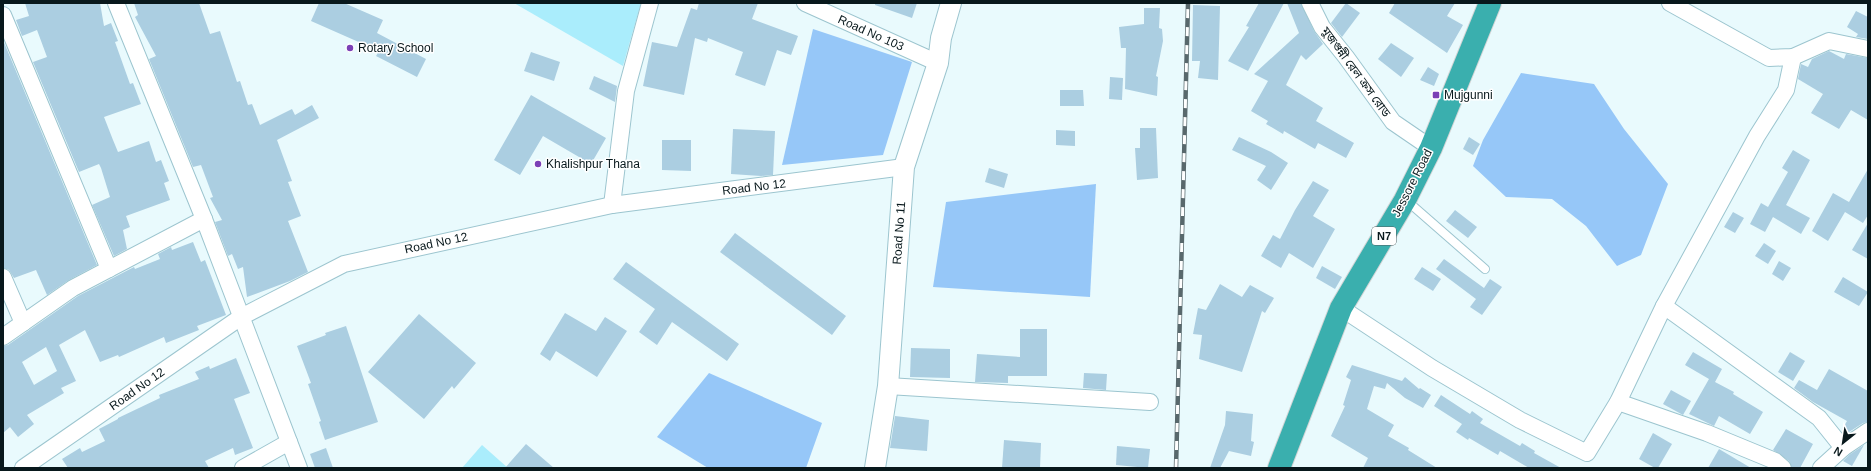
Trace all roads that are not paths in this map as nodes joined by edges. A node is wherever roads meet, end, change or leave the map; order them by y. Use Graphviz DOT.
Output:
graph roads {
  1 [pos="116,3"];
  2 [pos="650,3"];
  3 [pos="805,3"];
  4 [pos="951,3"];
  5 [pos="1310,3"];
  6 [pos="1490,3"];
  7 [pos="1670,3"];
  8 [pos="3,15"];
  9 [pos="1868,49"];
  10 [pos="1793,57"];
  11 [pos="938,64"];
  12 [pos="1431,148"];
  13 [pos="904,167"];
  14 [pos="1405,200"];
  15 [pos="612,205"];
  16 [pos="204,219"];
  17 [pos="109,269"];
  18 [pos="1485,269"];
  19 [pos="3,277"];
  20 [pos="1664,306"];
  21 [pos="1341,308"];
  22 [pos="241,317"];
  23 [pos="23,323"];
  24 [pos="3,337"];
  25 [pos="888,386"];
  26 [pos="1150,402"];
  27 [pos="1618,402"];
  28 [pos="1868,431"];
  29 [pos="289,442"];
  30 [pos="1843,448"];
  31 [pos="23,468"];
  32 [pos="243,468"];
  33 [pos="299,468"];
  34 [pos="875,468"];
  35 [pos="1279,468"];
  36 [pos="1783,468"];
  37 [pos="1821,468"];
  1 -- 16 [label="street"];
  2 -- 15 [label="street"];
  3 -- 11 [label="street, Road No 103"];
  4 -- 11 [label="street, Road No 11"];
  5 -- 12 [label="street, মুজগুন্নী রেল ক্রস রোড"];
  6 -- 12 [label="highway, Jessore Road / N7"];
  7 -- 10 [label="street"];
  8 -- 17 [label="street"];
  9 -- 10 [label="street"];
  10 -- 20 [label="street"];
  11 -- 13 [label="street, Road No 11"];
  12 -- 14 [label="highway, Jessore Road / N7"];
  13 -- 15 [label="street, Road No 12"];
  13 -- 25 [label="street, Road No 11"];
  14 -- 18 [label="lane"];
  14 -- 21 [label="highway, Jessore Road / N7"];
  15 -- 22 [label="street, Road No 12"];
  16 -- 17 [label="street"];
  16 -- 22 [label="street"];
  17 -- 23 [label="street"];
  19 -- 23 [label="street"];
  20 -- 27 [label="street"];
  20 -- 30 [label="street"];
  21 -- 27 [label="street"];
  21 -- 35 [label="highway, Jessore Road / N7"];
  22 -- 29 [label="street"];
  22 -- 31 [label="street, Road No 12"];
  23 -- 24 [label="street"];
  25 -- 26 [label="street"];
  25 -- 34 [label="street, Road No 11"];
  27 -- 36 [label="street"];
  28 -- 30 [label="street"];
  29 -- 32 [label="street"];
  29 -- 33 [label="street"];
  30 -- 37 [label="street"];
}
